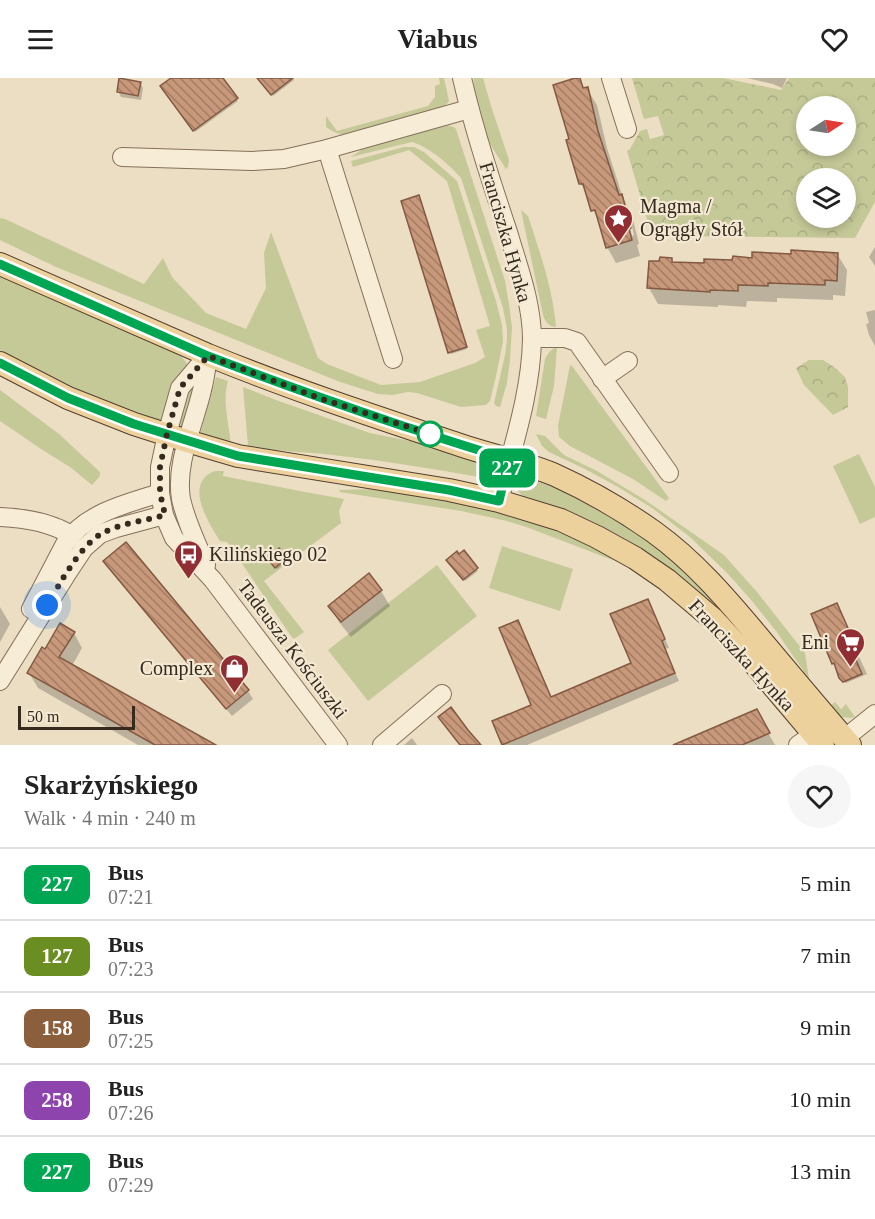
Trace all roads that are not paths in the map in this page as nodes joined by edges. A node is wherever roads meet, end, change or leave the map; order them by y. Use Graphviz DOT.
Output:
graph roads {
  1 [pos="462,78"];
  2 [pos="611,78"];
  3 [pos="469,109"];
  4 [pos="627,129"];
  5 [pos="327,149"];
  6 [pos="122,157"];
  7 [pos="0,264"];
  8 [pos="532,338"];
  9 [pos="208,356"];
  10 [pos="393,359"];
  11 [pos="628,361"];
  12 [pos="0,363"];
  13 [pos="602,379"];
  14 [pos="177,438"];
  15 [pos="509,459"];
  16 [pos="669,473"];
  17 [pos="160,493"];
  18 [pos="499,501"];
  19 [pos="165,515"];
  20 [pos="0,517"];
  21 [pos="71,535"];
  22 [pos="213,580"];
  23 [pos="0,660"];
  24 [pos="0,681"];
  25 [pos="442,694"];
  26 [pos="875,714"];
  27 [pos="826,742"];
  28 [pos="338,745"];
  29 [pos="382,745"];
  1 -- 3 [label="street, Franciszka Hynka"];
  2 -- 4 [label="street"];
  3 -- 5 [label="street"];
  3 -- 8 [label="street, Franciszka Hynka"];
  5 -- 6 [label="street"];
  5 -- 10 [label="street"];
  7 -- 9 [label="main road"];
  8 -- 13 [label="street"];
  8 -- 15 [label="street, Franciszka Hynka"];
  9 -- 14 [label="street, Tadeusza Kościuszki"];
  9 -- 15 [label="main road"];
  11 -- 13 [label="street"];
  12 -- 14 [label="main road"];
  13 -- 16 [label="street"];
  14 -- 17 [label="street, Tadeusza Kościuszki"];
  14 -- 18 [label="main road"];
  14 -- 22 [label="street, Tadeusza Kościuszki"];
  15 -- 18 [label="street, Franciszka Hynka"];
  15 -- 27 [label="main road, Franciszka Hynka"];
  17 -- 19 [label="street, Tadeusza Kościuszki"];
  17 -- 21 [label="street"];
  18 -- 27 [label="main road, Franciszka Hynka"];
  19 -- 22 [label="street, Tadeusza Kościuszki"];
  19 -- 24 [label="street"];
  20 -- 21 [label="street"];
  21 -- 23 [label="street"];
  22 -- 28 [label="street, Tadeusza Kościuszki"];
  25 -- 29 [label="street"];
  26 -- 27 [label="street"];
}
